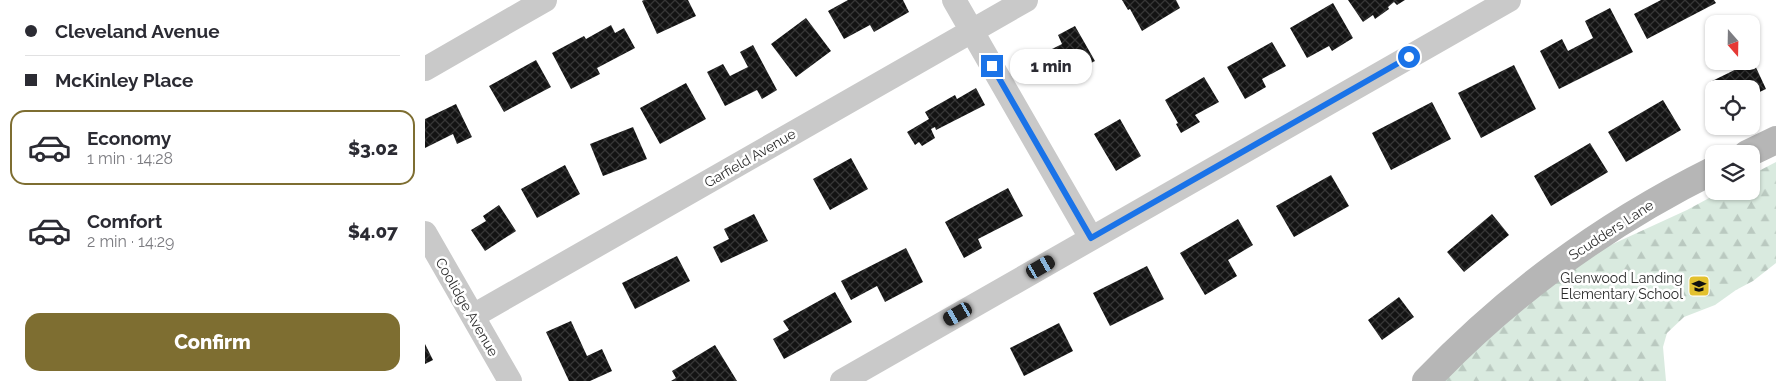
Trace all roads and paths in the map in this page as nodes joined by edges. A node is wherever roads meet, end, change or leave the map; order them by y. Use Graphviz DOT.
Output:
graph roads {
  1 [pos="545,0"];
  2 [pos="954,0"];
  3 [pos="1026,0"];
  4 [pos="1509,0"];
  5 [pos="972,31"];
  6 [pos="425,69"];
  7 [pos="1776,140"];
  8 [pos="1760,148"];
  9 [pos="1705,175"];
  10 [pos="425,233"];
  11 [pos="1091,238"];
  12 [pos="473,316"];
  13 [pos="510,381"];
  14 [pos="842,381"];
  15 [pos="1426,381"];
  1 -- 6 [label="street"];
  2 -- 5 [label="street"];
  3 -- 5 [label="street, Garfield Avenue"];
  4 -- 11 [label="street"];
  5 -- 11 [label="street"];
  5 -- 12 [label="street, Garfield Avenue"];
  7 -- 8 [label="street"];
  9 -- 15 [label="street, Scudders Lane"];
  10 -- 12 [label="street, Coolidge Avenue"];
  11 -- 14 [label="street"];
  12 -- 13 [label="street, Coolidge Avenue"];
}
